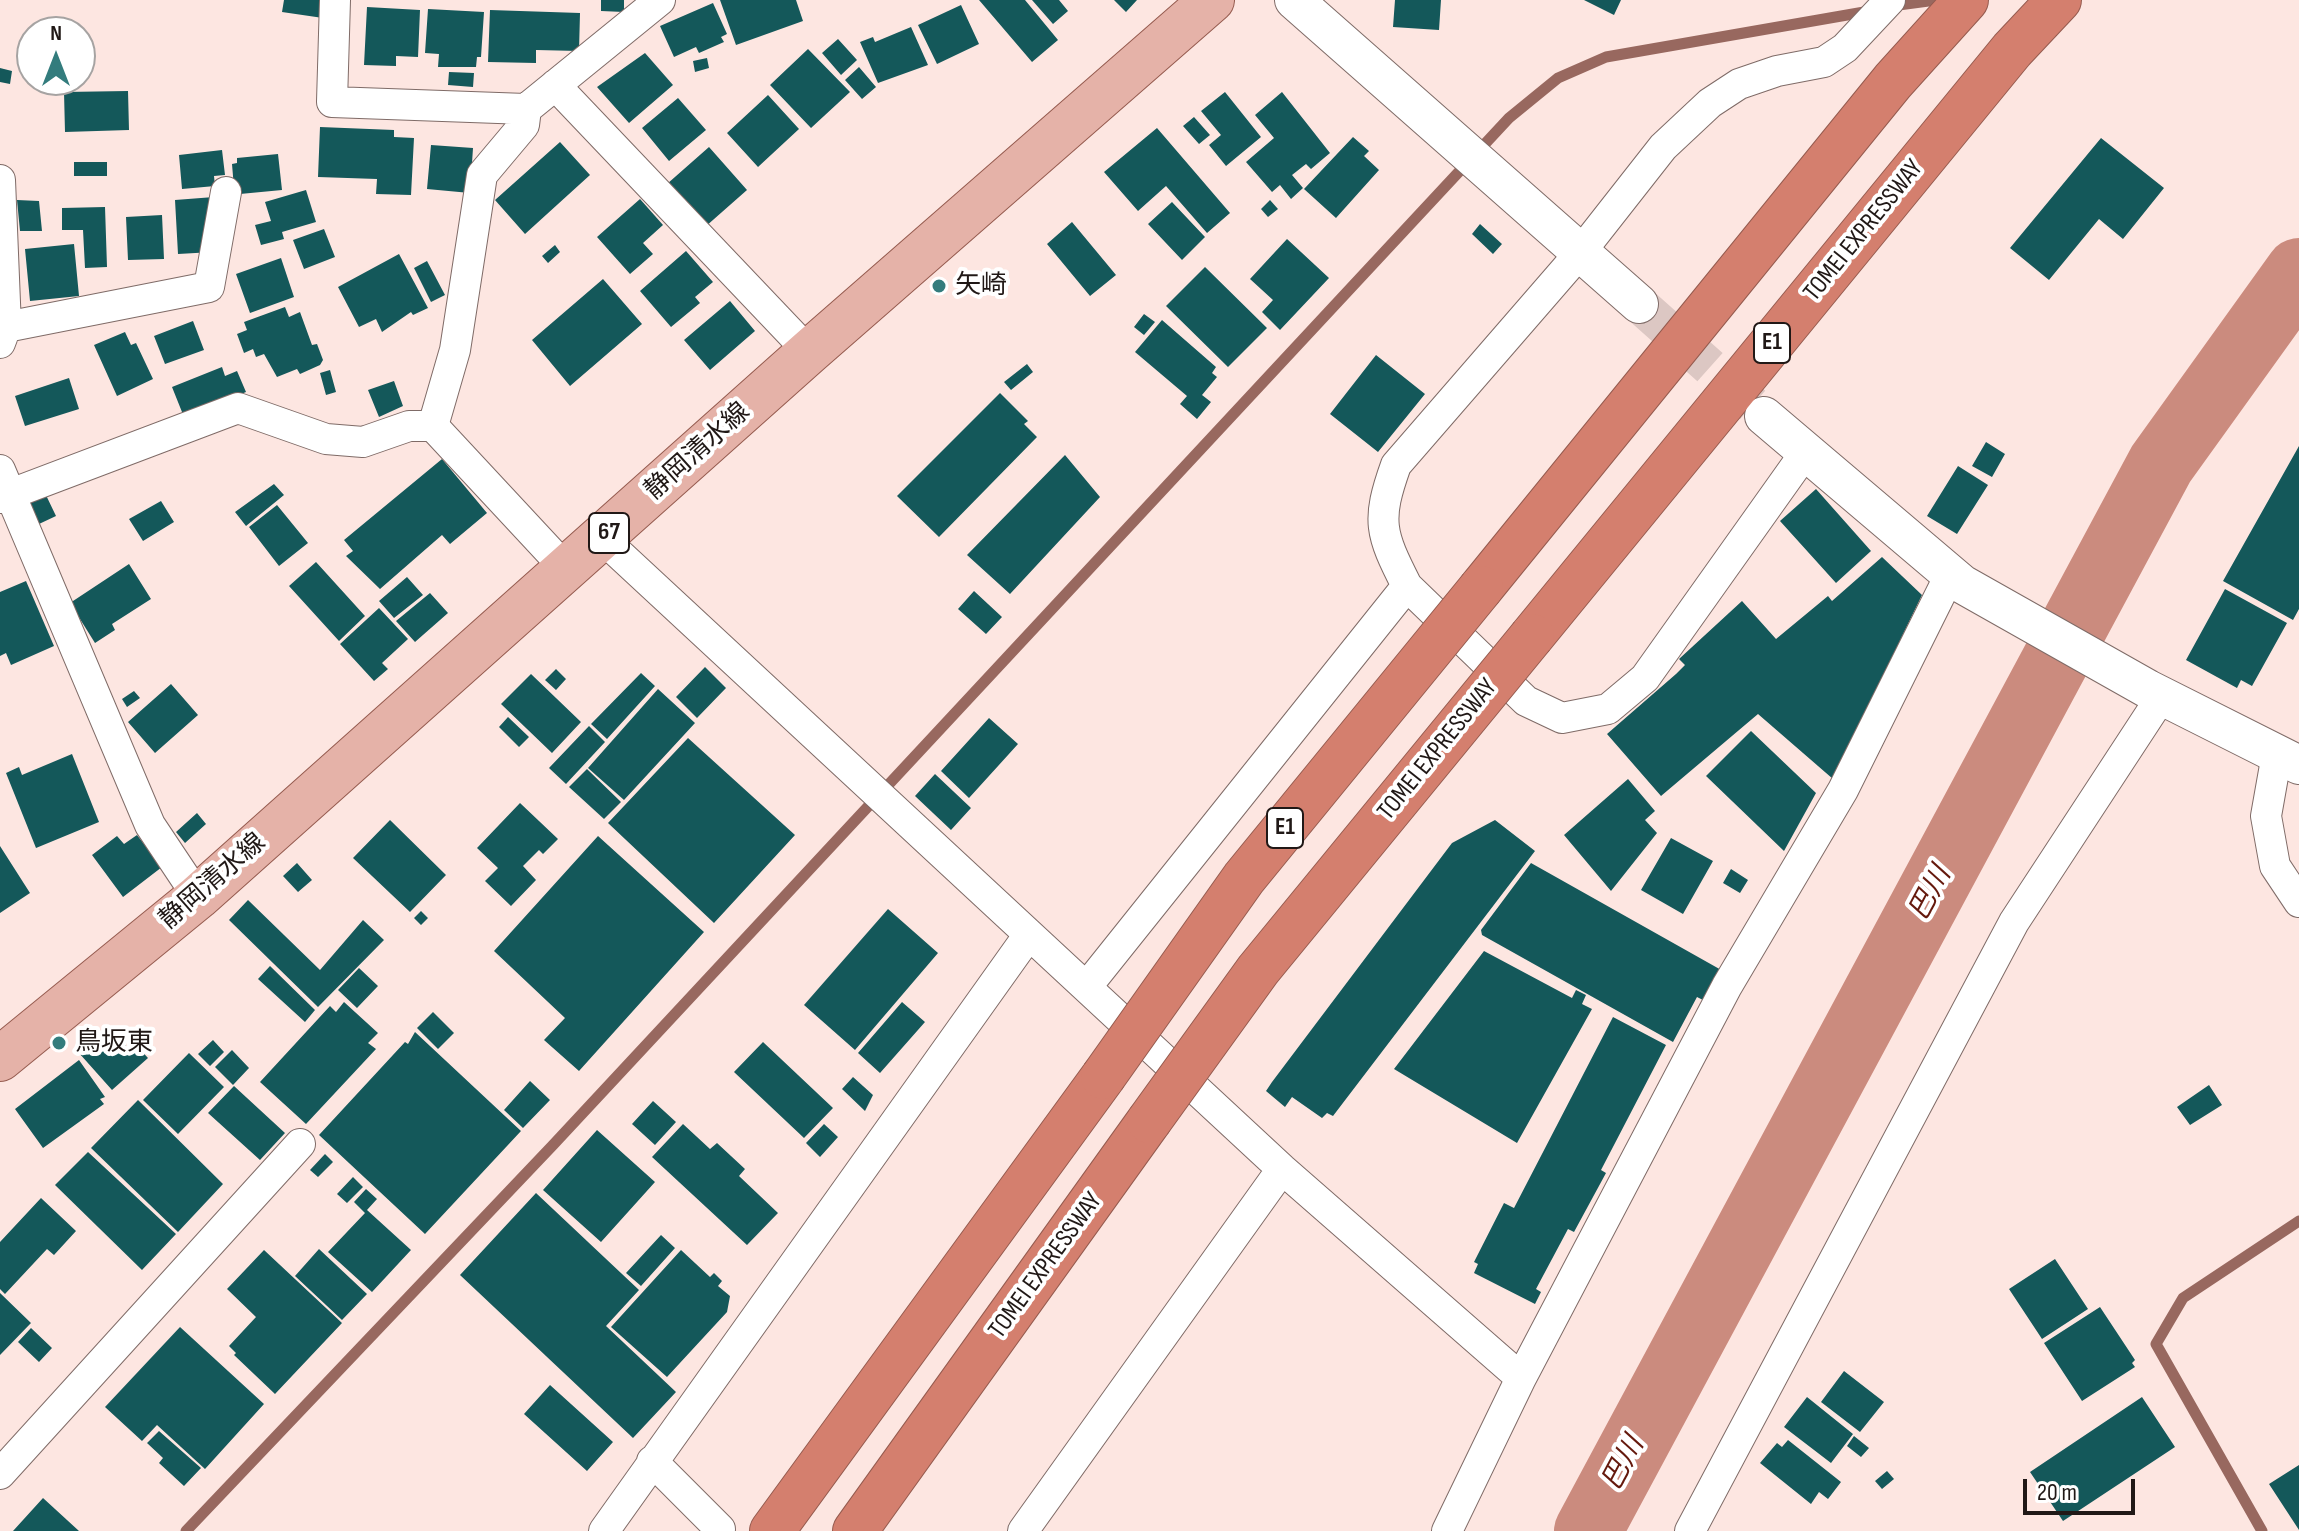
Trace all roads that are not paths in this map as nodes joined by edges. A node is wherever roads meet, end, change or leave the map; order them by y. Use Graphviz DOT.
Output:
graph roads {
  1 [pos="335,0"];
  2 [pos="660,0"];
  3 [pos="1212,0"];
  4 [pos="1294,0"];
  5 [pos="1890,0"];
  6 [pos="1966,0"];
  7 [pos="2059,0"];
  8 [pos="555,85"];
  9 [pos="526,109"];
  10 [pos="0,180"];
  11 [pos="226,192"];
  12 [pos="1579,254"];
  13 [pos="1639,304"];
  14 [pos="3,335"];
  15 [pos="809,352"];
  16 [pos="1764,416"];
  17 [pos="433,426"];
  18 [pos="1805,453"];
  19 [pos="4,487"];
  20 [pos="603,539"];
  21 [pos="567,570"];
  22 [pos="1956,580"];
  23 [pos="1407,586"];
  24 [pos="2155,692"];
  25 [pos="2288,759"];
  26 [pos="198,897"];
  27 [pos="2299,902"];
  28 [pos="1028,936"];
  29 [pos="1088,985"];
  30 [pos="0,1059"];
  31 [pos="300,1144"];
  32 [pos="1282,1169"];
  33 [pos="1521,1378"];
  34 [pos="652,1461"];
  35 [pos="0,1474"];
  36 [pos="720,1529"];
  37 [pos="604,1531"];
  38 [pos="772,1531"];
  39 [pos="855,1531"];
  40 [pos="1023,1531"];
  41 [pos="1447,1531"];
  42 [pos="1690,1531"];
  1 -- 9 [label="street"];
  2 -- 8 [label="street"];
  3 -- 15 [label="main road, 静岡清水線 / 67"];
  4 -- 12 [label="street"];
  5 -- 12 [label="street"];
  6 -- 38 [label="highway, E1, bridge"];
  7 -- 39 [label="highway, TOMEI EXPRESSWAY / E1, bridge"];
  8 -- 9 [label="street"];
  8 -- 15 [label="street"];
  9 -- 17 [label="street"];
  10 -- 14 [label="street"];
  11 -- 14 [label="street"];
  12 -- 13 [label="street"];
  12 -- 23 [label="street"];
  15 -- 20 [label="main road, 静岡清水線 / 67"];
  16 -- 18 [label="street"];
  17 -- 19 [label="street"];
  17 -- 21 [label="street"];
  18 -- 22 [label="street"];
  18 -- 23 [label="street"];
  19 -- 26 [label="street"];
  20 -- 21 [label="main road, 静岡清水線 / 67"];
  20 -- 28 [label="street"];
  21 -- 26 [label="main road, 静岡清水線 / 67"];
  22 -- 24 [label="street"];
  22 -- 33 [label="street"];
  23 -- 29 [label="street"];
  24 -- 25 [label="street"];
  24 -- 42 [label="street"];
  25 -- 27 [label="street"];
  26 -- 30 [label="main road, 静岡清水線 / 67"];
  28 -- 29 [label="street"];
  28 -- 34 [label="street"];
  29 -- 32 [label="street"];
  31 -- 35 [label="street"];
  32 -- 33 [label="street"];
  32 -- 40 [label="street"];
  33 -- 41 [label="street"];
  34 -- 36 [label="street"];
  34 -- 37 [label="street"];
}
